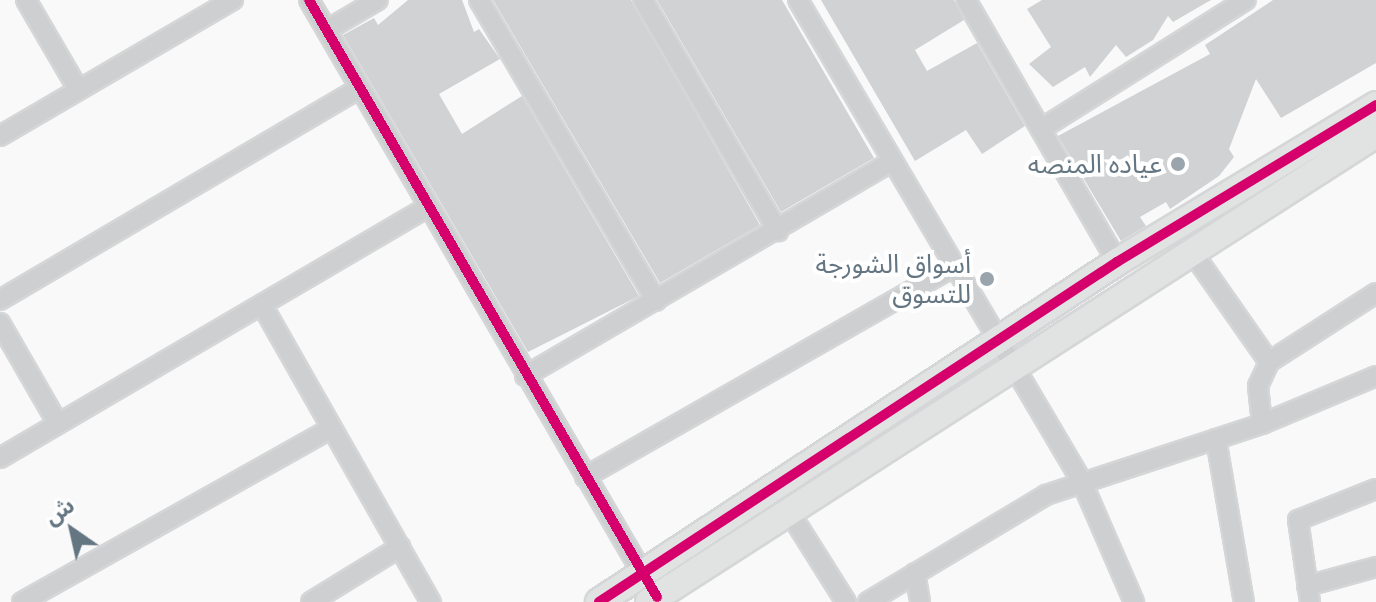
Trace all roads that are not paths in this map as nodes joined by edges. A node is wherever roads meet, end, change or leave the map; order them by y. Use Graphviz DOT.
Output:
graph roads {
  1 [pos="26,0"];
  2 [pos="233,0"];
  3 [pos="309,0"];
  4 [pos="378,0"];
  5 [pos="479,0"];
  6 [pos="643,0"];
  7 [pos="798,0"];
  8 [pos="1246,0"];
  9 [pos="972,2"];
  10 [pos="327,30"];
  11 [pos="360,88"];
  12 [pos="78,89"];
  13 [pos="1376,105"];
  14 [pos="1041,129"];
  15 [pos="1376,134"];
  16 [pos="0,136"];
  17 [pos="888,164"];
  18 [pos="428,207"];
  19 [pos="778,231"];
  20 [pos="1190,249"];
  21 [pos="1117,262"];
  22 [pos="952,268"];
  23 [pos="1376,293"];
  24 [pos="0,300"];
  25 [pos="656,301"];
  26 [pos="262,305"];
  27 [pos="0,323"];
  28 [pos="998,339"];
  29 [pos="1269,362"];
  30 [pos="1014,363"];
  31 [pos="525,376"];
  32 [pos="1376,376"];
  33 [pos="58,424"];
  34 [pos="1262,424"];
  35 [pos="332,428"];
  36 [pos="1216,439"];
  37 [pos="0,458"];
  38 [pos="585,477"];
  39 [pos="1081,480"];
  40 [pos="1376,489"];
  41 [pos="788,510"];
  42 [pos="400,547"];
  43 [pos="1376,567"];
  44 [pos="915,573"];
  45 [pos="643,575"];
  46 [pos="1309,594"];
  47 [pos="653,599"];
  48 [pos="22,602"];
  49 [pos="311,602"];
  50 [pos="431,602"];
  51 [pos="599,602"];
  52 [pos="846,602"];
  53 [pos="868,602"];
  54 [pos="920,602"];
  55 [pos="1134,602"];
  56 [pos="1244,602"];
  1 -- 12 [label="street"];
  2 -- 12 [label="street"];
  3 -- 10 [label="street"];
  4 -- 10 [label="street"];
  5 -- 25 [label="street"];
  6 -- 19 [label="street"];
  7 -- 17 [label="street"];
  8 -- 14 [label="street"];
  9 -- 14 [label="street"];
  10 -- 11 [label="street"];
  11 -- 18 [label="street"];
  11 -- 24 [label="street"];
  12 -- 16 [label="street"];
  13 -- 21 [label="street"];
  14 -- 21 [label="street"];
  15 -- 20 [label="street"];
  17 -- 19 [label="street"];
  17 -- 22 [label="street"];
  18 -- 26 [label="street"];
  18 -- 31 [label="street"];
  19 -- 25 [label="street"];
  20 -- 29 [label="street"];
  20 -- 30 [label="street"];
  21 -- 28 [label="street"];
  22 -- 28 [label="street"];
  22 -- 38 [label="street"];
  23 -- 29 [label="street"];
  25 -- 31 [label="street"];
  26 -- 33 [label="street"];
  26 -- 35 [label="street"];
  27 -- 33 [label="street"];
  28 -- 30 [label="street"];
  28 -- 45 [label="street"];
  29 -- 34 [label="street"];
  30 -- 39 [label="street"];
  30 -- 41 [label="street"];
  31 -- 38 [label="street"];
  32 -- 34 [label="street"];
  33 -- 37 [label="street"];
  34 -- 36 [label="street"];
  35 -- 42 [label="street"];
  35 -- 48 [label="street"];
  36 -- 39 [label="street"];
  36 -- 56 [label="street"];
  38 -- 45 [label="street"];
  39 -- 44 [label="street"];
  39 -- 55 [label="street"];
  40 -- 46 [label="street"];
  41 -- 47 [label="street"];
  41 -- 52 [label="street"];
  42 -- 49 [label="street"];
  42 -- 50 [label="street"];
  43 -- 46 [label="street"];
  44 -- 53 [label="street"];
  44 -- 54 [label="street"];
  45 -- 47 [label="street"];
  45 -- 51 [label="street"];
}
